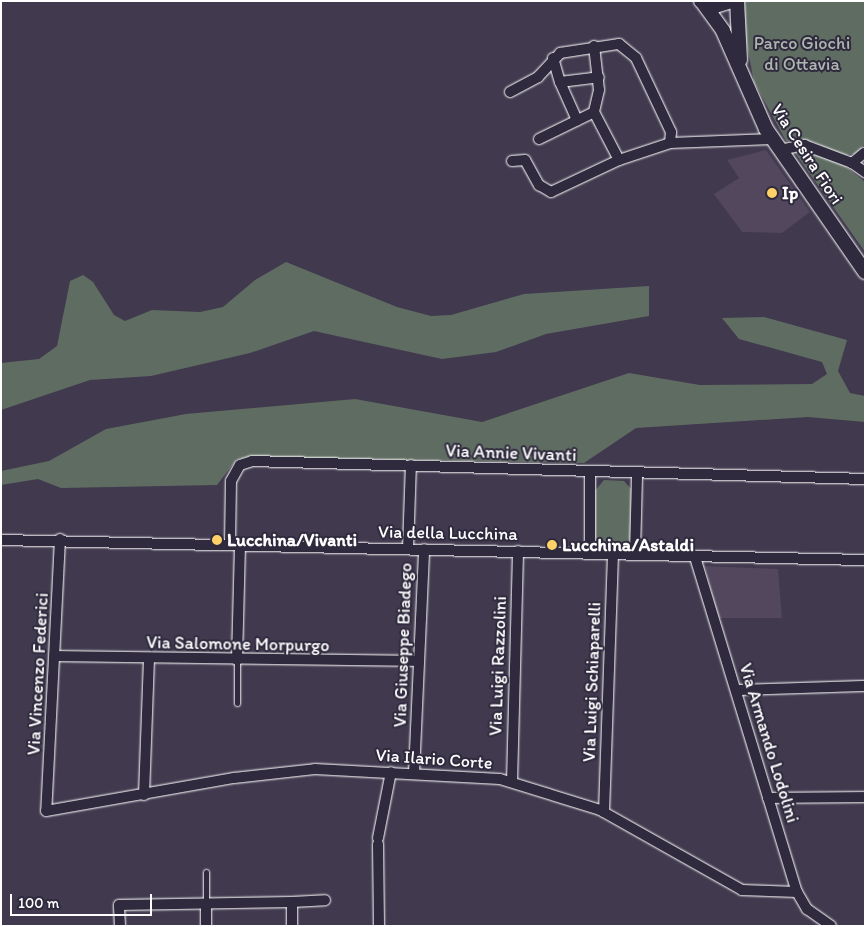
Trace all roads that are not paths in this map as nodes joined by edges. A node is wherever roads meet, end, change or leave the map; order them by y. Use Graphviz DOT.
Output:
graph roads {
  1 [pos="731,1"];
  2 [pos="737,1"];
  3 [pos="702,2"];
  4 [pos="594,46"];
  5 [pos="553,58"];
  6 [pos="598,77"];
  7 [pos="743,78"];
  8 [pos="560,82"];
  9 [pos="510,92"];
  10 [pos="594,112"];
  11 [pos="577,120"];
  12 [pos="539,139"];
  13 [pos="670,144"];
  14 [pos="776,145"];
  15 [pos="864,153"];
  16 [pos="619,160"];
  17 [pos="512,161"];
  18 [pos="852,163"];
  19 [pos="865,164"];
  20 [pos="865,172"];
  21 [pos="865,272"];
  22 [pos="411,466"];
  23 [pos="590,472"];
  24 [pos="636,474"];
  25 [pos="865,480"];
  26 [pos="60,539"];
  27 [pos="1,540"];
  28 [pos="235,544"];
  29 [pos="408,549"];
  30 [pos="424,549"];
  31 [pos="518,551"];
  32 [pos="590,553"];
  33 [pos="613,553"];
  34 [pos="635,553"];
  35 [pos="695,557"];
  36 [pos="865,560"];
  37 [pos="56,656"];
  38 [pos="149,659"];
  39 [pos="237,660"];
  40 [pos="420,661"];
  41 [pos="865,686"];
  42 [pos="736,690"];
  43 [pos="237,703"];
  44 [pos="391,772"];
  45 [pos="414,773"];
  46 [pos="512,782"];
  47 [pos="144,795"];
  48 [pos="865,797"];
  49 [pos="768,798"];
  50 [pos="46,811"];
  51 [pos="604,812"];
  52 [pos="206,872"];
  53 [pos="797,892"];
  54 [pos="325,900"];
  55 [pos="292,902"];
  56 [pos="206,904"];
  57 [pos="120,926"];
  58 [pos="206,926"];
  59 [pos="292,926"];
  60 [pos="379,926"];
  61 [pos="831,926"];
  1 -- 3 [label="street"];
  2 -- 7 [label="street, Via Cesira Fiori"];
  3 -- 7 [label="street, Via Cesira Fiori"];
  4 -- 5 [label="street"];
  4 -- 6 [label="street"];
  4 -- 13 [label="street"];
  5 -- 8 [label="street"];
  5 -- 9 [label="street"];
  6 -- 8 [label="street"];
  6 -- 10 [label="street"];
  7 -- 14 [label="street, Via Cesira Fiori"];
  8 -- 11 [label="street"];
  10 -- 11 [label="street"];
  10 -- 16 [label="street"];
  11 -- 12 [label="street"];
  13 -- 14 [label="street"];
  13 -- 16 [label="street"];
  14 -- 18 [label="street"];
  14 -- 21 [label="street, Via Cesira Fiori"];
  15 -- 18 [label="street"];
  15 -- 19 [label="street"];
  16 -- 17 [label="street"];
  18 -- 20 [label="street"];
  22 -- 23 [label="street, Via Annie Vivanti"];
  22 -- 28 [label="street, Via Annie Vivanti"];
  22 -- 29 [label="street"];
  23 -- 24 [label="street, Via Annie Vivanti"];
  23 -- 32 [label="street"];
  24 -- 25 [label="street, Via Annie Vivanti"];
  24 -- 34 [label="street"];
  26 -- 27 [label="street, Via della Lucchina"];
  26 -- 28 [label="street, Via della Lucchina"];
  26 -- 37 [label="street, Via Vincenzo Federici"];
  28 -- 29 [label="street, Via della Lucchina"];
  28 -- 39 [label="street"];
  29 -- 30 [label="street, Via della Lucchina"];
  30 -- 31 [label="street, Via della Lucchina"];
  30 -- 40 [label="street, Via Giuseppe Biadego"];
  31 -- 32 [label="street, Via della Lucchina"];
  31 -- 46 [label="street, Via Luigi Razzolini"];
  32 -- 33 [label="street, Via della Lucchina"];
  33 -- 34 [label="street, Via della Lucchina"];
  33 -- 51 [label="street, Via Luigi Schiaparelli"];
  34 -- 35 [label="street, Via della Lucchina"];
  35 -- 36 [label="street, Via della Lucchina"];
  35 -- 42 [label="street, Via Armando Lodolini"];
  37 -- 38 [label="street, Via Salomone Morpurgo"];
  37 -- 50 [label="street, Via Vincenzo Federici"];
  38 -- 39 [label="street, Via Salomone Morpurgo"];
  38 -- 47 [label="street"];
  39 -- 40 [label="street, Via Salomone Morpurgo"];
  39 -- 43 [label="lane"];
  40 -- 45 [label="street, Via Giuseppe Biadego"];
  41 -- 42 [label="street"];
  42 -- 49 [label="street, Via Armando Lodolini"];
  44 -- 45 [label="street, Via Ilario Corte"];
  44 -- 47 [label="street, Via Ilario Corte"];
  44 -- 60 [label="street"];
  45 -- 46 [label="street, Via Ilario Corte"];
  46 -- 51 [label="street, Via Ilario Corte"];
  47 -- 50 [label="street, Via Ilario Corte"];
  48 -- 49 [label="street"];
  49 -- 53 [label="street, Via Armando Lodolini"];
  51 -- 53 [label="street, Via Ilario Corte"];
  52 -- 56 [label="lane"];
  53 -- 61 [label="street, Via Armando Lodolini"];
  54 -- 55 [label="street"];
  55 -- 56 [label="street"];
  55 -- 59 [label="street"];
  56 -- 57 [label="street"];
  56 -- 58 [label="street"];
}
